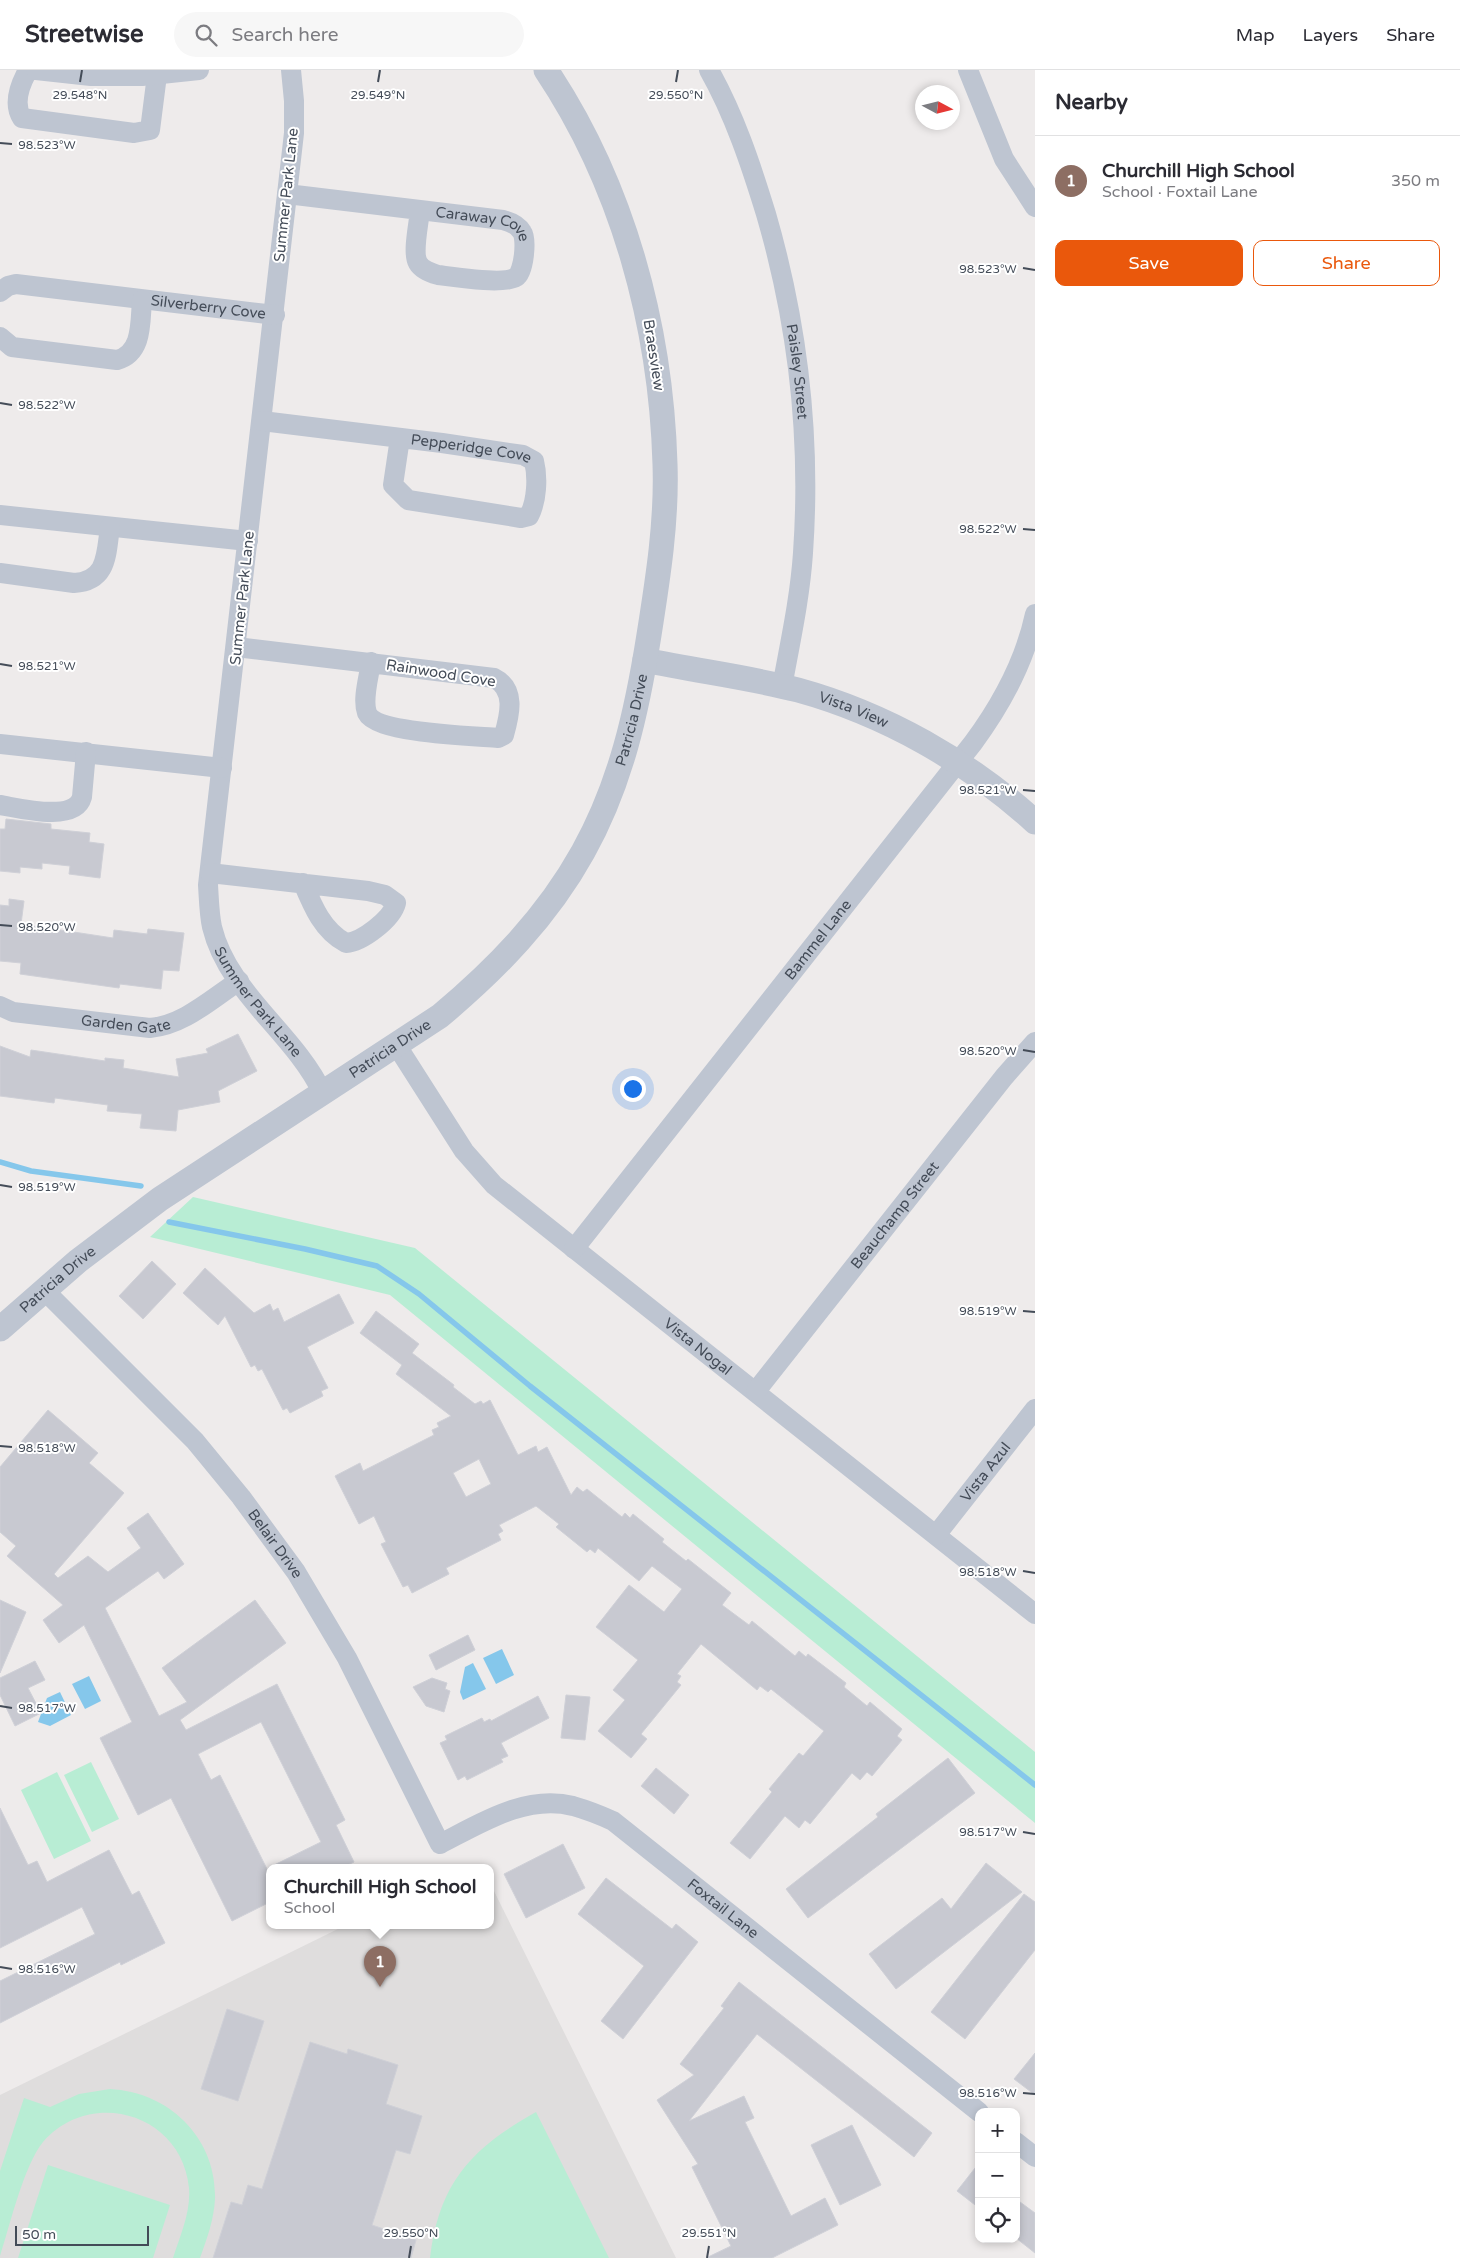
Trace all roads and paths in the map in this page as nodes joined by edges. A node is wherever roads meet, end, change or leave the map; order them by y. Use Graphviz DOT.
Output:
graph roads {
  1 [pos="35,70"];
  2 [pos="199,70"];
  3 [pos="291,70"];
  4 [pos="546,70"];
  5 [pos="709,70"];
  6 [pos="968,70"];
  7 [pos="157,74"];
  8 [pos="287,194"];
  9 [pos="1035,207"];
  10 [pos="420,210"];
  11 [pos="0,292"];
  12 [pos="142,300"];
  13 [pos="274,315"];
  14 [pos="0,337"];
  15 [pos="262,421"];
  16 [pos="400,438"];
  17 [pos="0,515"];
  18 [pos="110,527"];
  19 [pos="248,541"];
  20 [pos="0,573"];
  21 [pos="1035,614"];
  22 [pos="236,647"];
  23 [pos="645,660"];
  24 [pos="370,662"];
  25 [pos="782,687"];
  26 [pos="0,744"];
  27 [pos="86,752"];
  28 [pos="958,764"];
  29 [pos="222,768"];
  30 [pos="0,805"];
  31 [pos="1035,822"];
  32 [pos="210,873"];
  33 [pos="304,883"];
  34 [pos="239,981"];
  35 [pos="0,1006"];
  36 [pos="1035,1042"];
  37 [pos="396,1046"];
  38 [pos="322,1092"];
  39 [pos="574,1250"];
  40 [pos="44,1290"];
  41 [pos="0,1329"];
  42 [pos="756,1391"];
  43 [pos="1035,1410"];
  44 [pos="936,1535"];
  45 [pos="1035,1614"];
  46 [pos="440,1844"];
  47 [pos="975,2109"];
  48 [pos="1020,2145"];
  49 [pos="1035,2157"];
  1 -- 7 [label="street"];
  1 -- 7 [label="street"];
  2 -- 7 [label="street"];
  3 -- 8 [label="street, Summer Park Lane"];
  4 -- 23 [label="street, Braesview"];
  5 -- 25 [label="street, Paisley Street"];
  6 -- 9 [label="street"];
  8 -- 10 [label="street, Caraway Cove"];
  8 -- 13 [label="street, Summer Park Lane"];
  10 -- 10 [label="street, Caraway Cove"];
  11 -- 12 [label="street, Silverberry Cove"];
  12 -- 13 [label="street, Silverberry Cove"];
  12 -- 14 [label="street, Silverberry Cove"];
  13 -- 15 [label="street, Summer Park Lane"];
  15 -- 16 [label="street, Pepperidge Cove"];
  15 -- 19 [label="street, Summer Park Lane"];
  16 -- 16 [label="street, Pepperidge Cove"];
  17 -- 18 [label="street"];
  18 -- 19 [label="street"];
  18 -- 20 [label="street"];
  19 -- 22 [label="street, Summer Park Lane"];
  21 -- 28 [label="street, Bammel Lane"];
  22 -- 24 [label="street, Rainwood Cove"];
  22 -- 29 [label="street, Summer Park Lane"];
  23 -- 25 [label="street, Vista View"];
  23 -- 37 [label="street, Patricia Drive"];
  24 -- 24 [label="street, Rainwood Cove"];
  25 -- 28 [label="street, Vista View"];
  26 -- 27 [label="street"];
  27 -- 29 [label="street"];
  27 -- 30 [label="street"];
  28 -- 31 [label="street, Vista View"];
  28 -- 39 [label="street, Bammel Lane"];
  29 -- 32 [label="street, Summer Park Lane"];
  32 -- 33 [label="street"];
  32 -- 34 [label="street, Summer Park Lane"];
  34 -- 35 [label="street, Garden Gate"];
  34 -- 38 [label="street, Summer Park Lane"];
  36 -- 42 [label="street, Beauchamp Street"];
  37 -- 38 [label="street, Patricia Drive"];
  37 -- 39 [label="street, Vista Nogal"];
  38 -- 40 [label="street, Patricia Drive"];
  39 -- 42 [label="street, Vista Nogal"];
  40 -- 41 [label="street, Patricia Drive"];
  40 -- 46 [label="street, Belair Drive"];
  42 -- 44 [label="street, Vista Nogal"];
  43 -- 44 [label="street, Vista Azul"];
  44 -- 45 [label="street, Vista Nogal"];
  46 -- 47 [label="street, Foxtail Lane"];
  48 -- 49 [label="street"];
}
